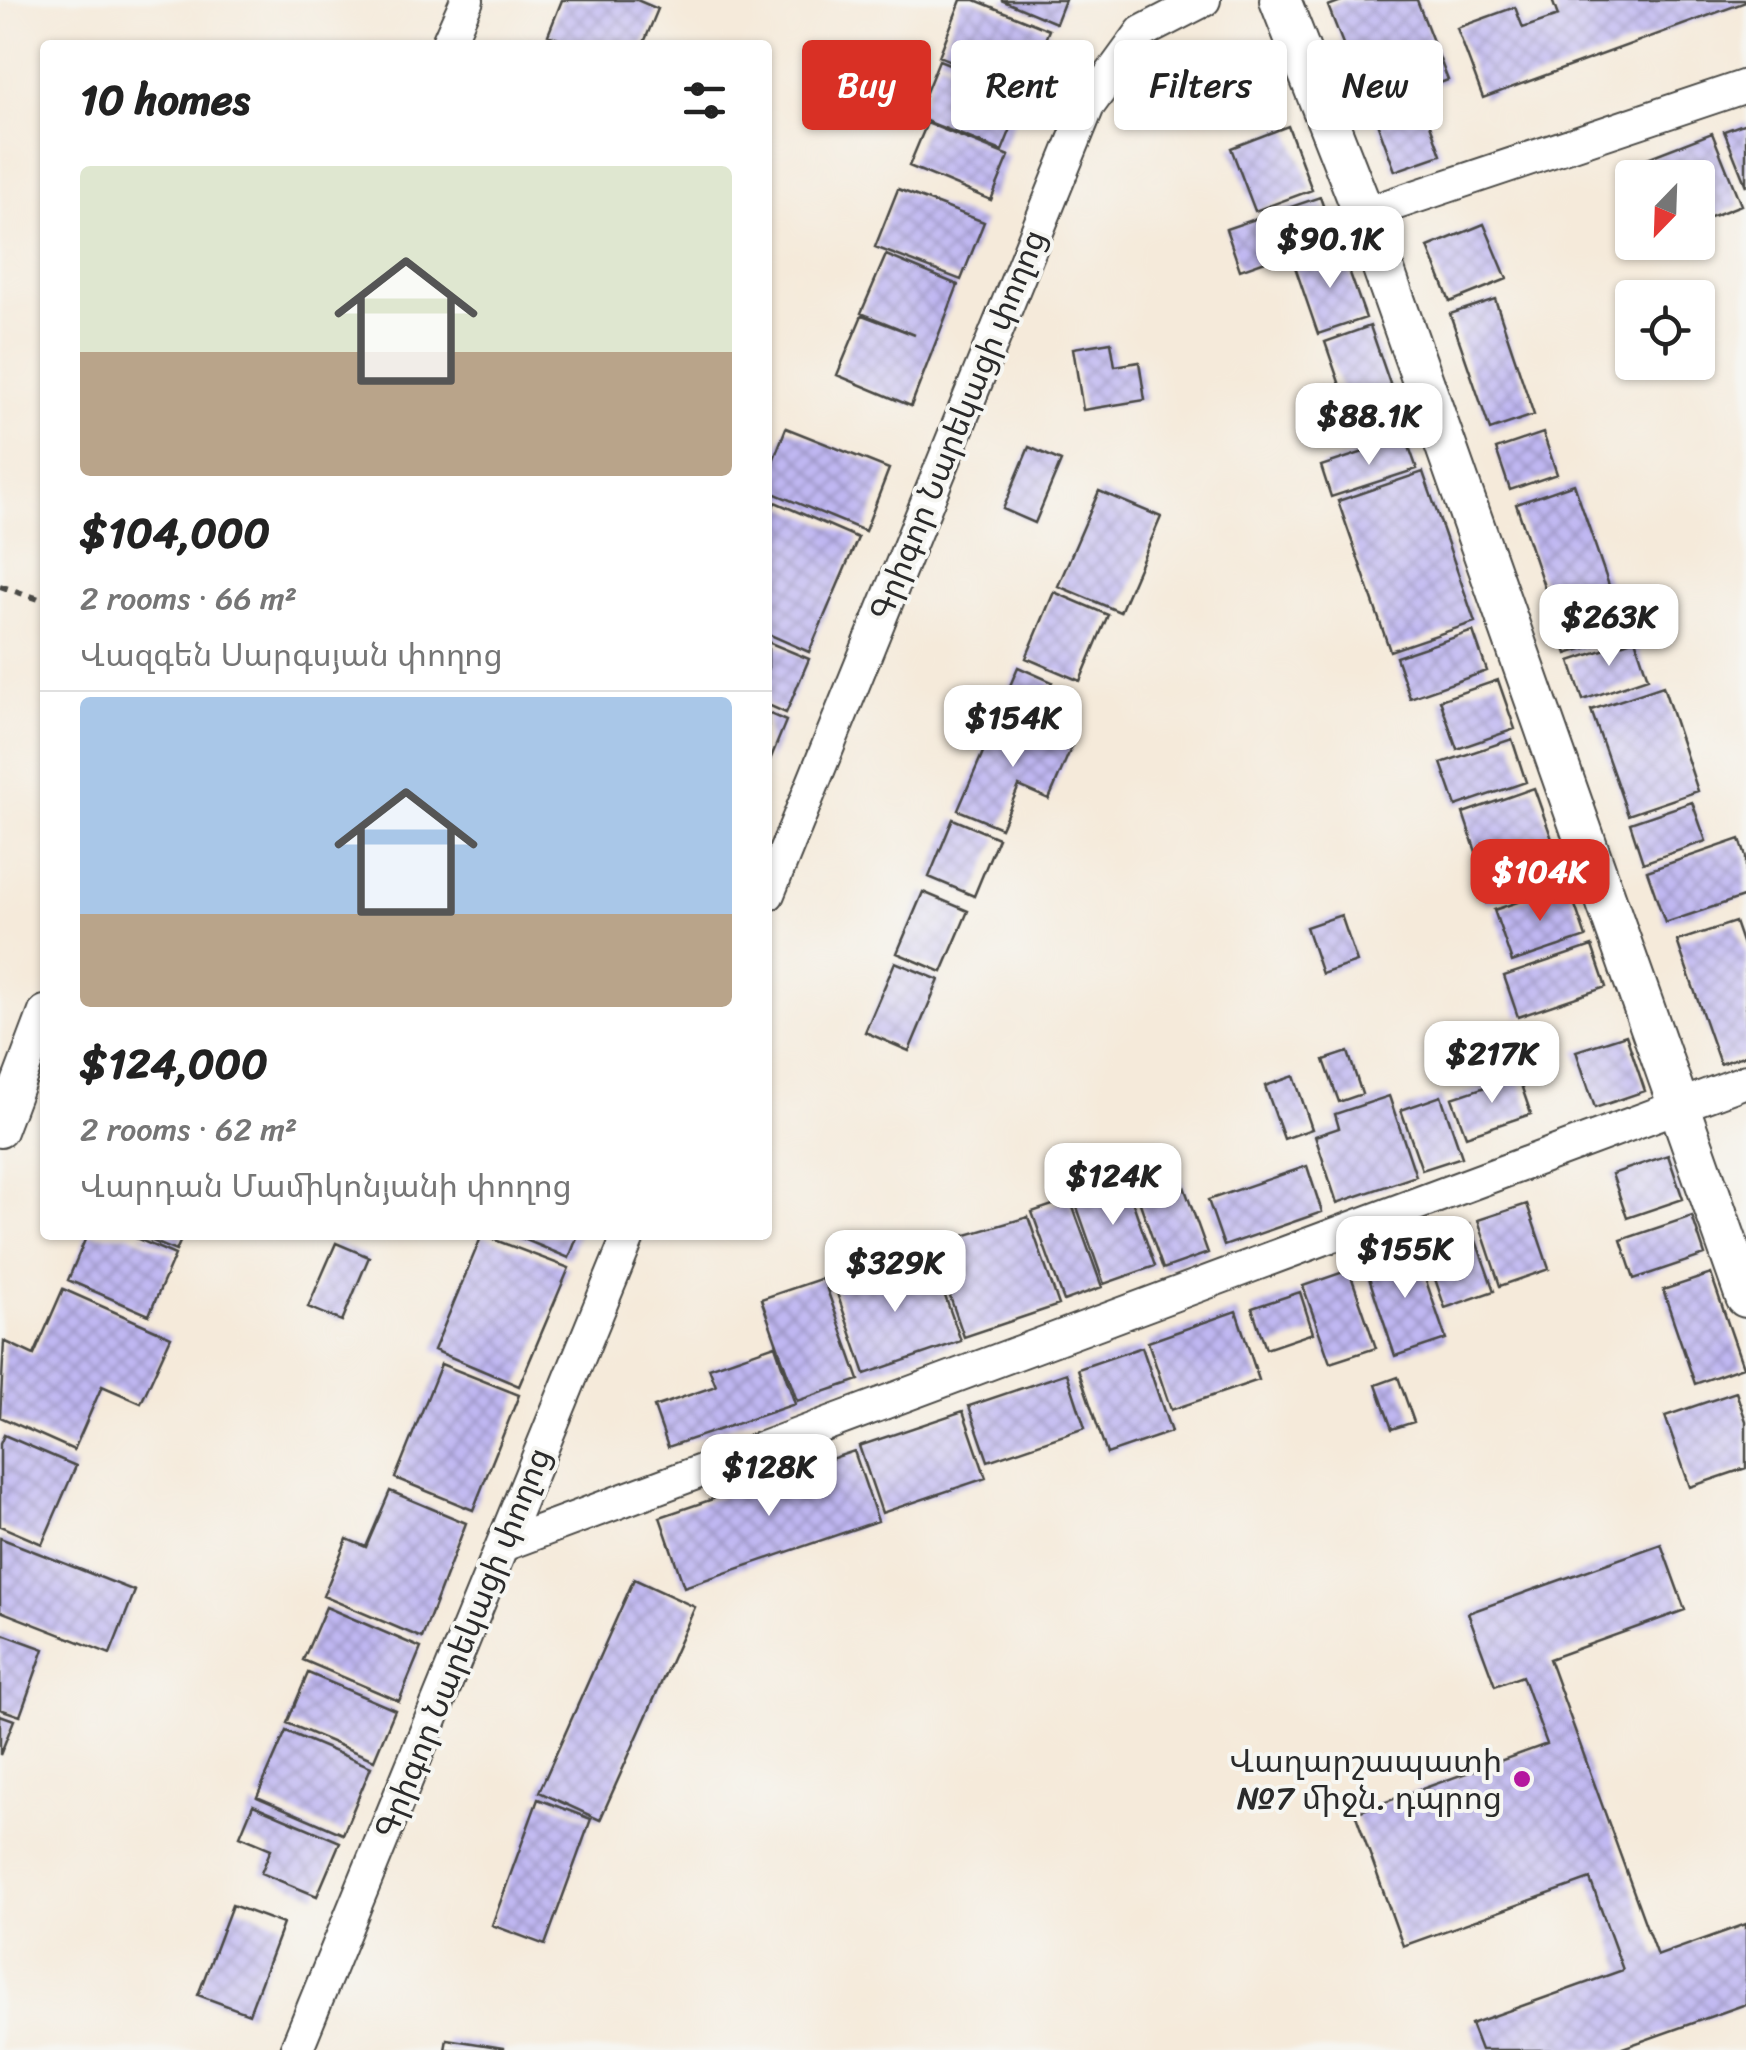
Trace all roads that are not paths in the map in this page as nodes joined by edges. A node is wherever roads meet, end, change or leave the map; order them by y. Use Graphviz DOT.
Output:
graph roads {
  1 [pos="467,0"];
  2 [pos="1204,0"];
  3 [pos="1280,0"];
  4 [pos="449,40"];
  5 [pos="1746,86"];
  6 [pos="1364,214"];
  7 [pos="772,884"];
  8 [pos="40,1025"];
  9 [pos="1746,1081"];
  10 [pos="1677,1106"];
  11 [pos="0,1130"];
  12 [pos="627,1240"];
  13 [pos="1746,1297"];
  14 [pos="503,1545"];
  15 [pos="296,2050"];
  1 -- 4 [label="street"];
  2 -- 7 [label="street, Գրիգոր Նարեկացի փողոց"];
  3 -- 6 [label="street"];
  5 -- 6 [label="street"];
  6 -- 10 [label="street"];
  8 -- 11 [label="street"];
  9 -- 10 [label="street"];
  10 -- 13 [label="street"];
  10 -- 14 [label="street"];
  12 -- 14 [label="street, Գրիգոր Նարեկացի փողոց"];
  14 -- 15 [label="street, Գրիգոր Նարեկացի փողոց"];
}
